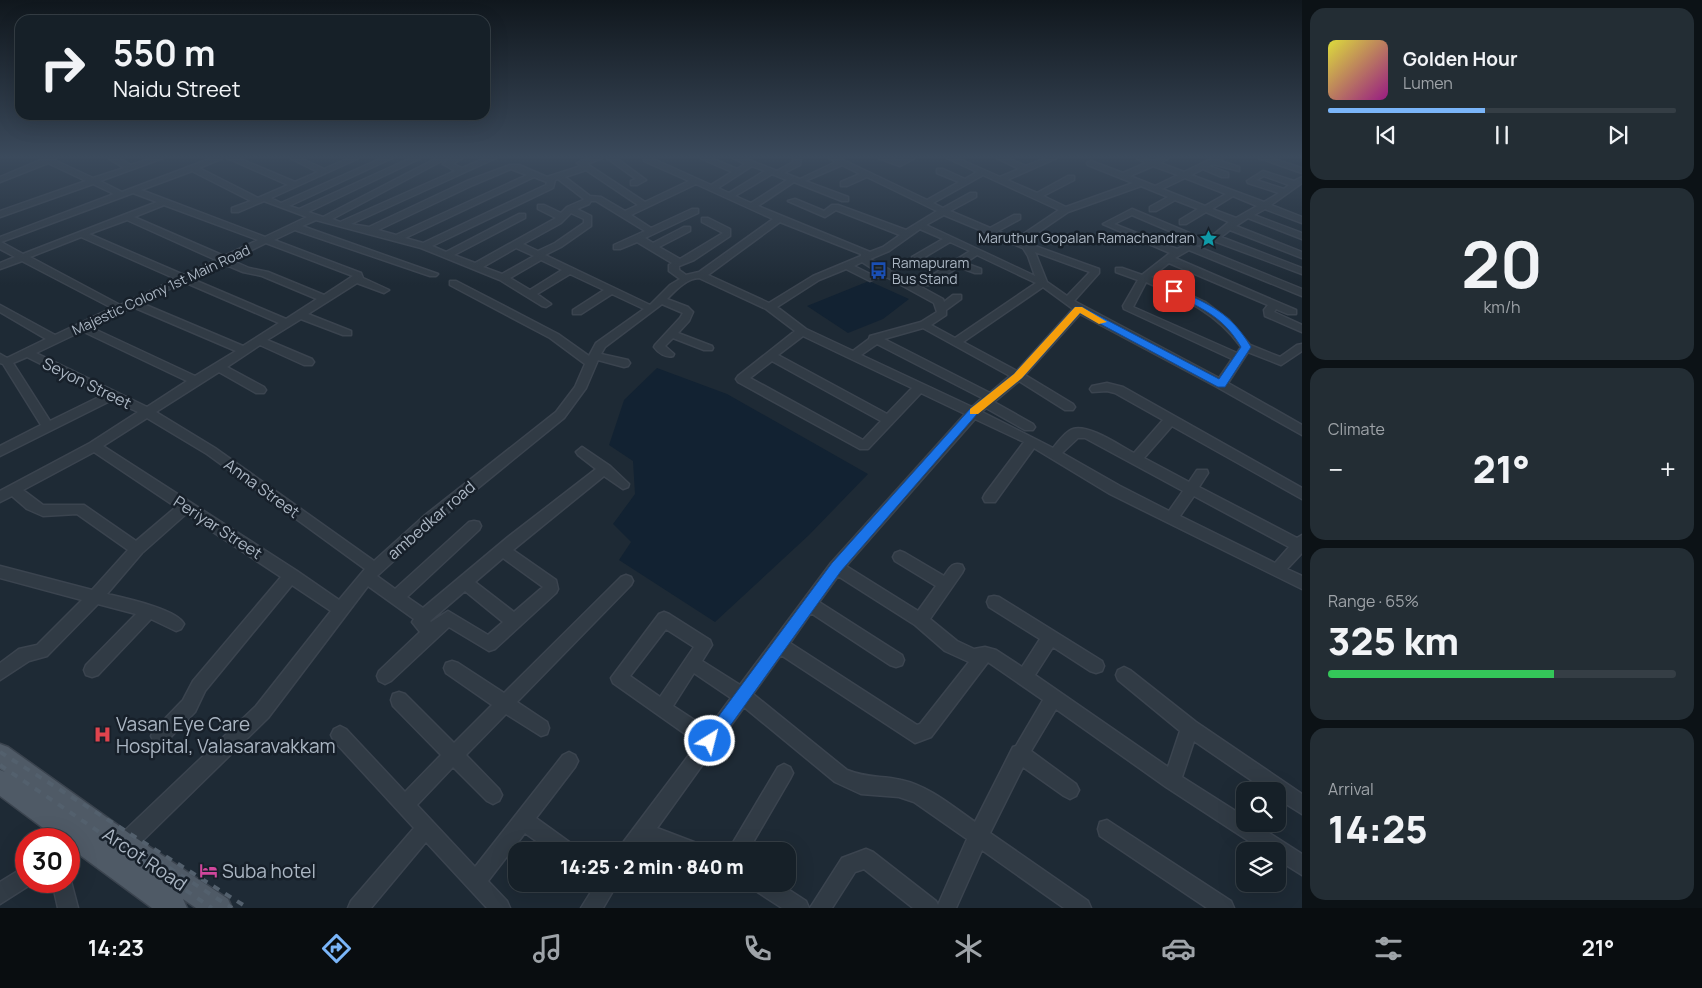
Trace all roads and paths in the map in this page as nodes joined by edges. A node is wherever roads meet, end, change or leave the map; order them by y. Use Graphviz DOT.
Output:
graph roads {
  1 [pos="39,200"];
  2 [pos="107,200"];
  3 [pos="160,200"];
  4 [pos="257,200"];
  5 [pos="264,200"];
  6 [pos="294,200"];
  7 [pos="325,200"];
  8 [pos="356,200"];
  9 [pos="395,200"];
  10 [pos="432,200"];
  11 [pos="479,200"];
  12 [pos="520,200"];
  13 [pos="587,200"];
  14 [pos="602,200"];
  15 [pos="637,200"];
  16 [pos="654,200"];
  17 [pos="738,200"];
  18 [pos="760,200"];
  19 [pos="843,200"];
  20 [pos="921,200"];
  21 [pos="932,200"];
  22 [pos="963,200"];
  23 [pos="1046,200"];
  24 [pos="1092,200"];
  25 [pos="1168,200"];
  26 [pos="1184,200"];
  27 [pos="1222,200"];
  28 [pos="1250,200"];
  29 [pos="1271,200"];
  30 [pos="792,201"];
  31 [pos="164,202"];
  32 [pos="927,203"];
  33 [pos="644,205"];
  34 [pos="1263,205"];
  35 [pos="281,206"];
  36 [pos="751,206"];
  37 [pos="541,207"];
  38 [pos="835,207"];
  39 [pos="1153,208"];
  40 [pos="570,209"];
  41 [pos="1206,209"];
  42 [pos="235,210"];
  43 [pos="1065,210"];
  44 [pos="695,211"];
  45 [pos="943,211"];
  46 [pos="300,212"];
  47 [pos="0,214"];
  48 [pos="624,215"];
  49 [pos="1247,215"];
  50 [pos="522,216"];
  51 [pos="128,217"];
  52 [pos="561,217"];
  53 [pos="1017,217"];
  54 [pos="320,218"];
  55 [pos="779,219"];
  56 [pos="705,220"];
  57 [pos="1302,220"];
  58 [pos="1183,222"];
  59 [pos="1107,224"];
  60 [pos="1233,224"];
  61 [pos="340,225"];
  62 [pos="919,225"];
  63 [pos="296,227"];
  64 [pos="686,229"];
  65 [pos="371,230"];
  66 [pos="1096,230"];
  67 [pos="651,231"];
  68 [pos="991,232"];
  69 [pos="81,234"];
  70 [pos="907,234"];
  71 [pos="1302,236"];
  72 [pos="398,238"];
  73 [pos="638,238"];
  74 [pos="1215,238"];
  75 [pos="949,239"];
  76 [pos="0,240"];
  77 [pos="265,241"];
  78 [pos="1200,241"];
  79 [pos="515,244"];
  80 [pos="1021,244"];
  81 [pos="0,245"];
  82 [pos="424,246"];
  83 [pos="1188,246"];
  84 [pos="617,247"];
  85 [pos="652,247"];
  86 [pos="976,251"];
  87 [pos="1177,252"];
  88 [pos="449,254"];
  89 [pos="1302,254"];
  90 [pos="540,256"];
  91 [pos="23,258"];
  92 [pos="915,259"];
  93 [pos="1168,259"];
  94 [pos="225,260"];
  95 [pos="865,260"];
  96 [pos="679,263"];
  97 [pos="958,263"];
  98 [pos="0,266"];
  99 [pos="848,266"];
  100 [pos="475,267"];
  101 [pos="1301,269"];
  102 [pos="569,270"];
  103 [pos="1119,270"];
  104 [pos="883,272"];
  105 [pos="978,272"];
  106 [pos="433,274"];
  107 [pos="701,275"];
  108 [pos="503,278"];
  109 [pos="357,279"];
  110 [pos="686,279"];
  111 [pos="1144,279"];
  112 [pos="184,281"];
  113 [pos="453,283"];
  114 [pos="926,283"];
  115 [pos="1043,283"];
  116 [pos="384,290"];
  117 [pos="611,290"];
  118 [pos="1302,293"];
  119 [pos="530,294"];
  120 [pos="957,297"];
  121 [pos="325,299"];
  122 [pos="133,303"];
  123 [pos="546,304"];
  124 [pos="655,304"];
  125 [pos="1073,305"];
  126 [pos="1275,305"];
  127 [pos="770,307"];
  128 [pos="0,308"];
  129 [pos="121,309"];
  130 [pos="941,309"];
  131 [pos="577,312"];
  132 [pos="1292,312"];
  133 [pos="301,315"];
  134 [pos="287,324"];
  135 [pos="924,325"];
  136 [pos="82,327"];
  137 [pos="1302,329"];
  138 [pos="802,331"];
  139 [pos="347,333"];
  140 [pos="671,334"];
  141 [pos="874,338"];
  142 [pos="55,340"];
  143 [pos="259,341"];
  144 [pos="956,342"];
  145 [pos="1246,347"];
  146 [pos="1301,347"];
  147 [pos="708,348"];
  148 [pos="244,350"];
  149 [pos="28,353"];
  150 [pos="669,354"];
  151 [pos="771,356"];
  152 [pos="854,356"];
  153 [pos="1239,358"];
  154 [pos="593,359"];
  155 [pos="4,360"];
  156 [pos="308,362"];
  157 [pos="624,363"];
  158 [pos="218,367"];
  159 [pos="1018,376"];
  160 [pos="196,381"];
  161 [pos="1221,384"];
  162 [pos="920,387"];
  163 [pos="1096,389"];
  164 [pos="260,390"];
  165 [pos="112,395"];
  166 [pos="982,404"];
  167 [pos="1068,407"];
  168 [pos="147,412"];
  169 [pos="1171,419"];
  170 [pos="889,420"];
  171 [pos="48,427"];
  172 [pos="1028,427"];
  173 [pos="1302,431"];
  174 [pos="1032,441"];
  175 [pos="94,446"];
  176 [pos="0,451"];
  177 [pos="582,452"];
  178 [pos="1055,453"];
  179 [pos="1136,459"];
  180 [pos="606,469"];
  181 [pos="1202,474"];
  182 [pos="623,484"];
  183 [pos="1192,489"];
  184 [pos="14,490"];
  185 [pos="1302,494"];
  186 [pos="0,497"];
  187 [pos="990,498"];
  188 [pos="186,506"];
  189 [pos="1172,518"];
  190 [pos="474,526"];
  191 [pos="1301,545"];
  192 [pos="137,548"];
  193 [pos="503,551"];
  194 [pos="900,557"];
  195 [pos="836,567"];
  196 [pos="957,569"];
  197 [pos="1278,570"];
  198 [pos="0,572"];
  199 [pos="370,573"];
  200 [pos="292,575"];
  201 [pos="626,581"];
  202 [pos="464,582"];
  203 [pos="1302,583"];
  204 [pos="946,585"];
  205 [pos="94,598"];
  206 [pos="396,598"];
  207 [pos="994,602"];
  208 [pos="810,604"];
  209 [pos="342,610"];
  210 [pos="148,612"];
  211 [pos="424,617"];
  212 [pos="920,620"];
  213 [pos="515,622"];
  214 [pos="176,624"];
  215 [pos="431,632"];
  216 [pos="1051,637"];
  217 [pos="780,645"];
  218 [pos="985,654"];
  219 [pos="896,660"];
  220 [pos="692,663"];
  221 [pos="1096,666"];
  222 [pos="452,668"];
  223 [pos="92,670"];
  224 [pos="0,672"];
  225 [pos="1124,675"];
  226 [pos="385,676"];
  227 [pos="1024,677"];
  228 [pos="743,696"];
  229 [pos="1054,698"];
  230 [pos="399,700"];
  231 [pos="505,704"];
  232 [pos="662,708"];
  233 [pos="541,728"];
  234 [pos="1190,728"];
  235 [pos="340,735"];
  236 [pos="160,736"];
  237 [pos="710,741"];
  238 [pos="1019,753"];
  239 [pos="454,754"];
  240 [pos="0,755"];
  241 [pos="569,761"];
  242 [pos="784,773"];
  243 [pos="1172,781"];
  244 [pos="0,782"];
  245 [pos="1070,790"];
  246 [pos="494,795"];
  247 [pos="405,804"];
  248 [pos="1302,805"];
  249 [pos="524,822"];
  250 [pos="72,828"];
  251 [pos="74,828"];
  252 [pos="426,828"];
  253 [pos="1107,829"];
  254 [pos="80,832"];
  255 [pos="643,832"];
  256 [pos="80,833"];
  257 [pos="977,836"];
  258 [pos="552,842"];
  259 [pos="636,842"];
  260 [pos="669,842"];
  261 [pos="742,842"];
  262 [pos="124,845"];
  263 [pos="1302,865"];
  264 [pos="476,882"];
  265 [pos="15,884"];
  266 [pos="602,892"];
  267 [pos="775,892"];
  268 [pos="65,893"];
  269 [pos="0,894"];
  270 [pos="68,908"];
  271 [pos="174,908"];
  272 [pos="219,908"];
  273 [pos="358,908"];
  274 [pos="500,908"];
  275 [pos="591,908"];
  276 [pos="799,908"];
  277 [pos="820,908"];
  278 [pos="929,908"];
  279 [pos="946,908"];
  280 [pos="1081,908"];
  281 [pos="1224,908"];
  1 -- 47 [label="street"];
  2 -- 76 [label="street"];
  3 -- 31 [label="street"];
  4 -- 42 [label="street"];
  5 -- 35 [label="street"];
  6 -- 35 [label="street"];
  7 -- 46 [label="street"];
  8 -- 54 [label="street, Majestic Colony 1st Main Road"];
  9 -- 61 [label="street"];
  10 -- 65 [label="street"];
  11 -- 72 [label="street"];
  12 -- 82 [label="street"];
  13 -- 40 [label="street"];
  14 -- 48 [label="street"];
  15 -- 33 [label="street"];
  16 -- 33 [label="street"];
  17 -- 36 [label="street"];
  18 -- 36 [label="street"];
  19 -- 38 [label="street"];
  20 -- 32 [label="street"];
  21 -- 32 [label="street"];
  22 -- 45 [label="street"];
  23 -- 43 [label="street"];
  24 -- 43 [label="street"];
  25 -- 39 [label="street"];
  26 -- 41 [label="street"];
  27 -- 41 [label="street"];
  28 -- 34 [label="street"];
  29 -- 34 [label="street"];
  30 -- 38 [label="street"];
  31 -- 51 [label="street"];
  31 -- 77 [label="street"];
  32 -- 45 [label="street"];
  33 -- 48 [label="street"];
  34 -- 49 [label="street"];
  34 -- 57 [label="street"];
  35 -- 46 [label="street"];
  36 -- 55 [label="street"];
  37 -- 52 [label="street"];
  38 -- 70 [label="street"];
  40 -- 52 [label="street"];
  40 -- 90 [label="street"];
  41 -- 58 [label="street"];
  41 -- 60 [label="street"];
  43 -- 80 [label="street"];
  44 -- 67 [label="street"];
  45 -- 62 [label="street"];
  45 -- 68 [label="street"];
  46 -- 54 [label="street"];
  48 -- 67 [label="street"];
  49 -- 60 [label="street"];
  49 -- 71 [label="street"];
  50 -- 88 [label="street"];
  51 -- 69 [label="street"];
  51 -- 94 [label="street"];
  52 -- 79 [label="street"];
  53 -- 68 [label="street"];
  54 -- 61 [label="street"];
  54 -- 63 [label="street, Majestic Colony 1st Main Road"];
  55 -- 95 [label="street"];
  55 -- 107 [label="street"];
  56 -- 96 [label="street"];
  59 -- 66 [label="street"];
  59 -- 78 [label="street"];
  59 -- 87 [label="street"];
  60 -- 74 [label="street"];
  60 -- 89 [label="street"];
  61 -- 65 [label="street"];
  62 -- 70 [label="street"];
  62 -- 75 [label="street"];
  63 -- 77 [label="street, Majestic Colony 1st Main Road"];
  63 -- 106 [label="street"];
  64 -- 85 [label="street"];
  65 -- 72 [label="street"];
  67 -- 73 [label="street"];
  68 -- 80 [label="street"];
  69 -- 91 [label="street"];
  69 -- 112 [label="street"];
  70 -- 95 [label="street"];
  72 -- 82 [label="street"];
  73 -- 84 [label="street"];
  73 -- 85 [label="street"];
  74 -- 78 [label="street"];
  74 -- 101 [label="street"];
  75 -- 86 [label="street"];
  75 -- 92 [label="street"];
  77 -- 94 [label="street, Majestic Colony 1st Main Road"];
  77 -- 109 [label="street"];
  78 -- 83 [label="street"];
  79 -- 90 [label="street"];
  79 -- 100 [label="street"];
  80 -- 115 [label="street"];
  80 -- 125 [label="street"];
  81 -- 91 [label="street"];
  82 -- 88 [label="street"];
  83 -- 87 [label="street"];
  83 -- 118 [label="street"];
  85 -- 96 [label="street"];
  86 -- 97 [label="street"];
  86 -- 115 [label="street"];
  87 -- 93 [label="street"];
  88 -- 100 [label="street"];
  90 -- 102 [label="street"];
  90 -- 108 [label="street"];
  91 -- 98 [label="street"];
  91 -- 129 [label="street"];
  93 -- 111 [label="street"];
  93 -- 126 [label="street"];
  94 -- 112 [label="street, Majestic Colony 1st Main Road"];
  94 -- 121 [label="street"];
  95 -- 99 [label="street"];
  95 -- 104 [label="street"];
  96 -- 110 [label="street"];
  97 -- 105 [label="street"];
  97 -- 114 [label="street"];
  99 -- 104 [label="street"];
  99 -- 127 [label="street"];
  100 -- 108 [label="street"];
  102 -- 117 [label="street"];
  102 -- 119 [label="street"];
  103 -- 111 [label="street"];
  104 -- 130 [label="street"];
  107 -- 110 [label="street, ambedkar road"];
  107 -- 127 [label="street"];
  108 -- 119 [label="street"];
  109 -- 116 [label="street"];
  109 -- 121 [label="street"];
  110 -- 124 [label="street, ambedkar road"];
  111 -- 145 [label="street"];
  111 -- 153 [label="street"];
  112 -- 122 [label="street, Majestic Colony 1st Main Road"];
  112 -- 134 [label="street"];
  113 -- 154 [label="street"];
  115 -- 125 [label="street"];
  115 -- 144 [label="street"];
  117 -- 124 [label="street"];
  117 -- 131 [label="street"];
  119 -- 123 [label="street"];
  120 -- 130 [label="street"];
  121 -- 133 [label="street"];
  122 -- 129 [label="street, Majestic Colony 1st Main Road"];
  122 -- 148 [label="street"];
  124 -- 140 [label="street"];
  124 -- 154 [label="street, ambedkar road"];
  125 -- 159 [label="street"];
  125 -- 161 [label="street"];
  126 -- 132 [label="street"];
  126 -- 137 [label="street"];
  127 -- 138 [label="street"];
  128 -- 142 [label="street"];
  129 -- 136 [label="street, Majestic Colony 1st Main Road"];
  130 -- 135 [label="street"];
  133 -- 134 [label="street"];
  133 -- 139 [label="street"];
  134 -- 143 [label="street"];
  135 -- 141 [label="street"];
  135 -- 144 [label="street"];
  136 -- 142 [label="street, Majestic Colony 1st Main Road"];
  136 -- 160 [label="street"];
  138 -- 151 [label="street"];
  138 -- 152 [label="street"];
  140 -- 147 [label="street"];
  140 -- 150 [label="street"];
  141 -- 152 [label="street"];
  141 -- 166 [label="street"];
  142 -- 149 [label="street, Majestic Colony 1st Main Road"];
  143 -- 148 [label="street"];
  143 -- 156 [label="street"];
  144 -- 159 [label="street"];
  145 -- 146 [label="street"];
  145 -- 153 [label="street"];
  148 -- 158 [label="street"];
  149 -- 155 [label="street, Majestic Colony 1st Main Road"];
  149 -- 165 [label="street, Seyon Street"];
  151 -- 170 [label="street"];
  151 -- 170 [label="street"];
  152 -- 162 [label="street"];
  153 -- 161 [label="street"];
  154 -- 157 [label="street"];
  154 -- 199 [label="street, ambedkar road"];
  155 -- 171 [label="street"];
  158 -- 160 [label="street"];
  158 -- 164 [label="street"];
  159 -- 166 [label="street"];
  159 -- 167 [label="street"];
  160 -- 168 [label="street"];
  161 -- 173 [label="street"];
  162 -- 166 [label="street"];
  162 -- 170 [label="street"];
  163 -- 169 [label="street"];
  165 -- 168 [label="street, Seyon Street"];
  165 -- 171 [label="street"];
  166 -- 172 [label="street"];
  166 -- 174 [label="street"];
  166 -- 195 [label="street"];
  168 -- 175 [label="street"];
  168 -- 199 [label="street, Anna Street"];
  169 -- 179 [label="street"];
  169 -- 185 [label="street"];
  171 -- 176 [label="street"];
  174 -- 178 [label="street"];
  174 -- 187 [label="street"];
  175 -- 184 [label="street"];
  175 -- 188 [label="street, Periyar Street"];
  177 -- 180 [label="street"];
  178 -- 179 [label="street"];
  178 -- 189 [label="street"];
  179 -- 183 [label="street"];
  180 -- 182 [label="street"];
  180 -- 193 [label="street"];
  181 -- 183 [label="street"];
  183 -- 189 [label="street"];
  183 -- 191 [label="street"];
  184 -- 186 [label="street"];
  184 -- 192 [label="street"];
  188 -- 192 [label="street"];
  188 -- 200 [label="street, Periyar Street"];
  189 -- 197 [label="street"];
  190 -- 206 [label="street"];
  191 -- 197 [label="street"];
  192 -- 205 [label="street"];
  193 -- 202 [label="street"];
  193 -- 213 [label="street"];
  194 -- 204 [label="street"];
  195 -- 208 [label="street"];
  195 -- 212 [label="street"];
  196 -- 204 [label="street"];
  197 -- 203 [label="street"];
  198 -- 205 [label="street"];
  199 -- 206 [label="street, Anna Street"];
  199 -- 209 [label="street, ambedkar road"];
  200 -- 209 [label="street, Periyar Street"];
  200 -- 236 [label="street"];
  201 -- 231 [label="street"];
  202 -- 211 [label="street"];
  202 -- 213 [label="street"];
  204 -- 212 [label="street"];
  205 -- 210 [label="street"];
  205 -- 224 [label="street"];
  206 -- 211 [label="street, Anna Street"];
  207 -- 216 [label="street"];
  208 -- 217 [label="street"];
  208 -- 219 [label="street"];
  209 -- 262 [label="street, ambedkar road"];
  210 -- 214 [label="street"];
  210 -- 223 [label="street"];
  211 -- 215 [label="street"];
  212 -- 218 [label="street"];
  213 -- 215 [label="street"];
  215 -- 226 [label="street"];
  216 -- 221 [label="street"];
  216 -- 227 [label="street"];
  217 -- 218 [label="street"];
  217 -- 228 [label="street"];
  218 -- 227 [label="street"];
  220 -- 228 [label="street"];
  220 -- 232 [label="street"];
  220 -- 232 [label="street"];
  222 -- 231 [label="street"];
  225 -- 234 [label="street"];
  227 -- 229 [label="street"];
  228 -- 237 [label="street"];
  228 -- 257 [label="street"];
  229 -- 238 [label="street"];
  229 -- 243 [label="street"];
  230 -- 239 [label="street"];
  231 -- 233 [label="street"];
  231 -- 239 [label="street"];
  232 -- 237 [label="street"];
  234 -- 243 [label="street"];
  234 -- 248 [label="street"];
  235 -- 247 [label="street"];
  237 -- 255 [label="street"];
  238 -- 245 [label="street"];
  238 -- 257 [label="street"];
  239 -- 246 [label="street"];
  239 -- 247 [label="street"];
  240 -- 251 [label="main road, Arcot Road"];
  241 -- 249 [label="street"];
  242 -- 261 [label="street"];
  243 -- 263 [label="street"];
  244 -- 250 [label="main road, Arcot Road"];
  247 -- 252 [label="street"];
  249 -- 258 [label="street"];
  249 -- 264 [label="street"];
  252 -- 264 [label="street"];
  252 -- 273 [label="street"];
  253 -- 281 [label="street"];
  254 -- 262 [label="main road, Arcot Road"];
  255 -- 259 [label="street"];
  255 -- 260 [label="street"];
  256 -- 271 [label="main road, Arcot Road"];
  257 -- 279 [label="street"];
  257 -- 280 [label="street"];
  262 -- 272 [label="main road, Arcot Road"];
  264 -- 274 [label="street"];
  265 -- 269 [label="street"];
  266 -- 275 [label="street"];
  267 -- 276 [label="street"];
  268 -- 270 [label="street"];
  277 -- 278 [label="street"];
}
